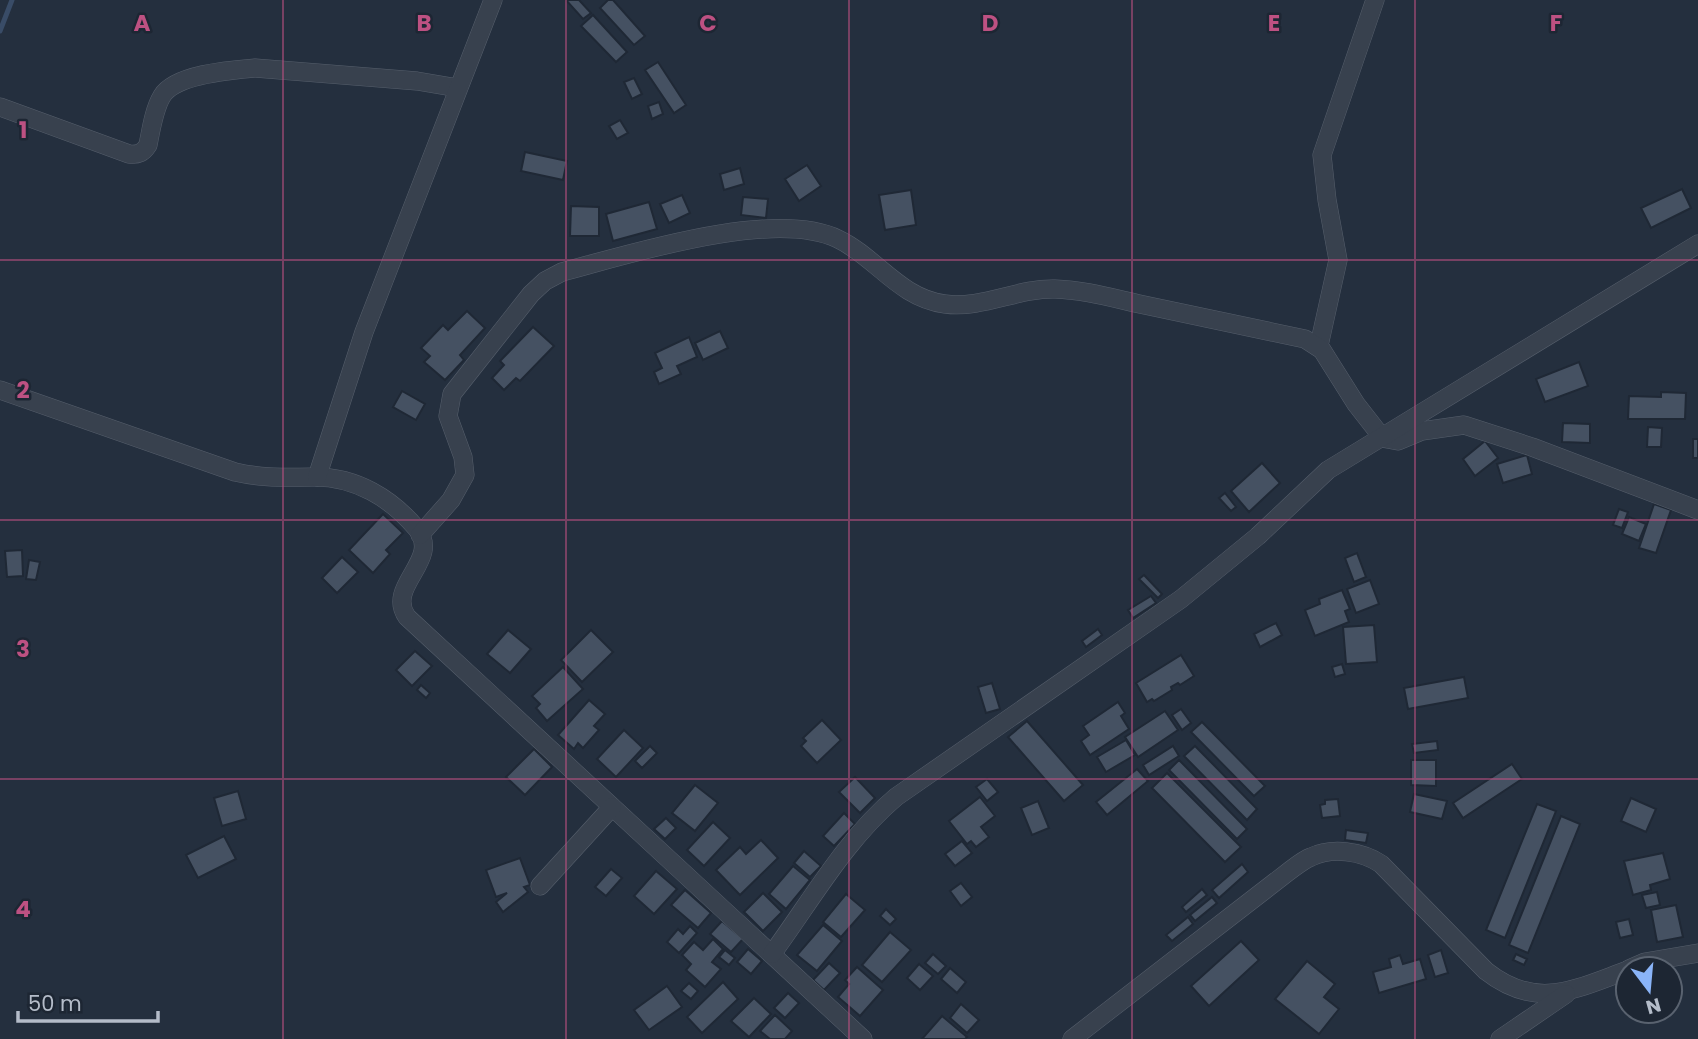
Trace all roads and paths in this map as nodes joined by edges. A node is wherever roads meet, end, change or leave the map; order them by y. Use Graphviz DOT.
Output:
graph roads {
  1 [pos="493,0"];
  2 [pos="1375,0"];
  3 [pos="458,88"];
  4 [pos="0,107"];
  5 [pos="1698,244"];
  6 [pos="1317,345"];
  7 [pos="0,390"];
  8 [pos="1381,436"];
  9 [pos="317,477"];
  10 [pos="1698,510"];
  11 [pos="421,535"];
  12 [pos="612,807"];
  13 [pos="540,886"];
  14 [pos="772,954"];
  15 [pos="1614,975"];
  16 [pos="1569,992"];
  17 [pos="863,1039"];
  18 [pos="1072,1039"];
  19 [pos="1500,1039"];
  1 -- 3 [label="street"];
  2 -- 6 [label="street"];
  3 -- 4 [label="street"];
  3 -- 9 [label="street"];
  5 -- 8 [label="street"];
  6 -- 8 [label="street"];
  6 -- 11 [label="street"];
  7 -- 9 [label="street"];
  8 -- 10 [label="street"];
  8 -- 14 [label="street"];
  9 -- 11 [label="street"];
  11 -- 12 [label="street"];
  12 -- 13 [label="street"];
  12 -- 14 [label="street"];
  14 -- 17 [label="street"];
  15 -- 16 [label="street"];
  16 -- 18 [label="street"];
  16 -- 19 [label="street"];
}
